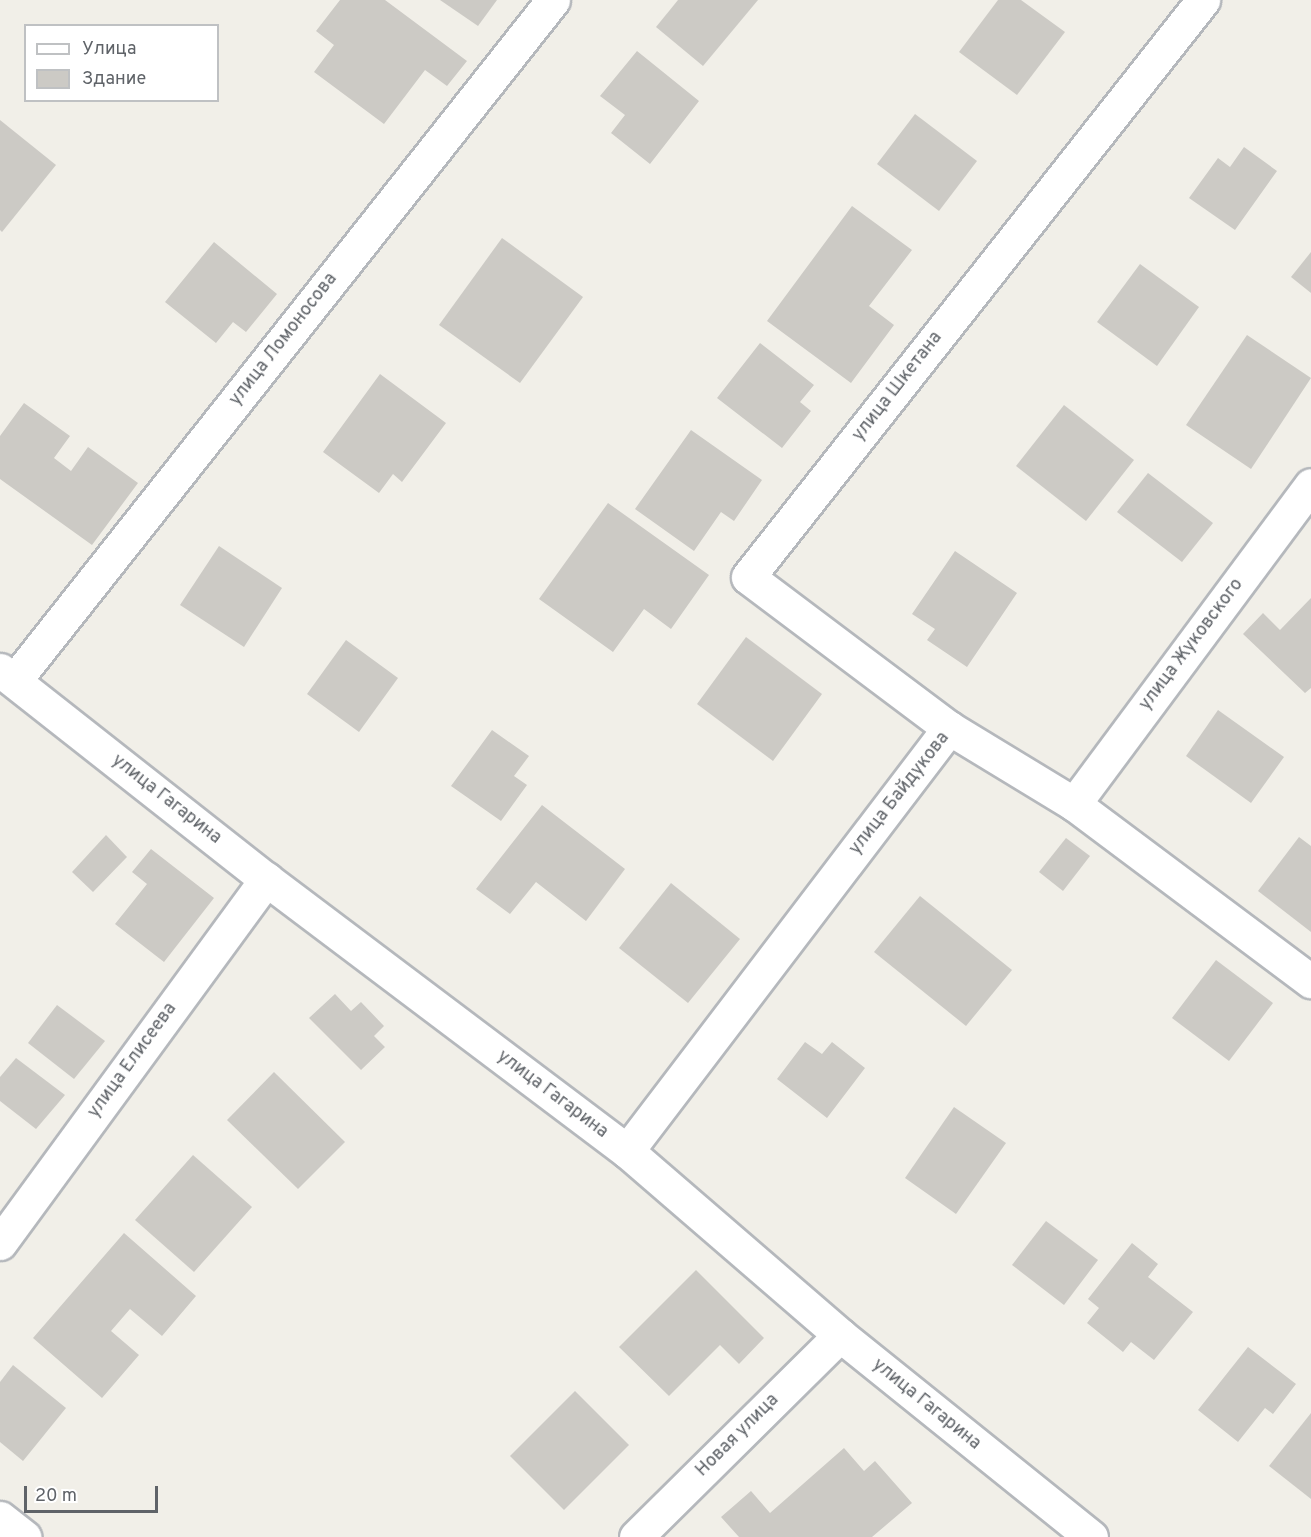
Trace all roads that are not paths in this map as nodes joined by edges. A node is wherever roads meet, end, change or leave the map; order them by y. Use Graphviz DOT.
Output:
graph roads {
  1 [pos="553,0"];
  2 [pos="1203,0"];
  3 [pos="1311,485"];
  4 [pos="8,675"];
  5 [pos="949,728"];
  6 [pos="1074,804"];
  7 [pos="266,879"];
  8 [pos="1311,981"];
  9 [pos="627,1152"];
  10 [pos="0,1243"];
  11 [pos="840,1335"];
  12 [pos="0,1518"];
  13 [pos="24,1537"];
  14 [pos="636,1537"];
  15 [pos="1091,1537"];
  1 -- 4 [label="street, улица Ломоносова"];
  2 -- 5 [label="street, улица Шкетана"];
  3 -- 6 [label="street, улица Жуковского"];
  4 -- 7 [label="street, улица Гагарина"];
  5 -- 6 [label="street, улица Байдукова"];
  5 -- 9 [label="street, улица Байдукова"];
  6 -- 8 [label="street, улица Байдукова"];
  7 -- 9 [label="street, улица Гагарина"];
  7 -- 10 [label="street, улица Елисеева"];
  9 -- 11 [label="street, улица Гагарина"];
  11 -- 14 [label="street, Новая улица"];
  11 -- 15 [label="street, улица Гагарина"];
  12 -- 13 [label="street"];
}
